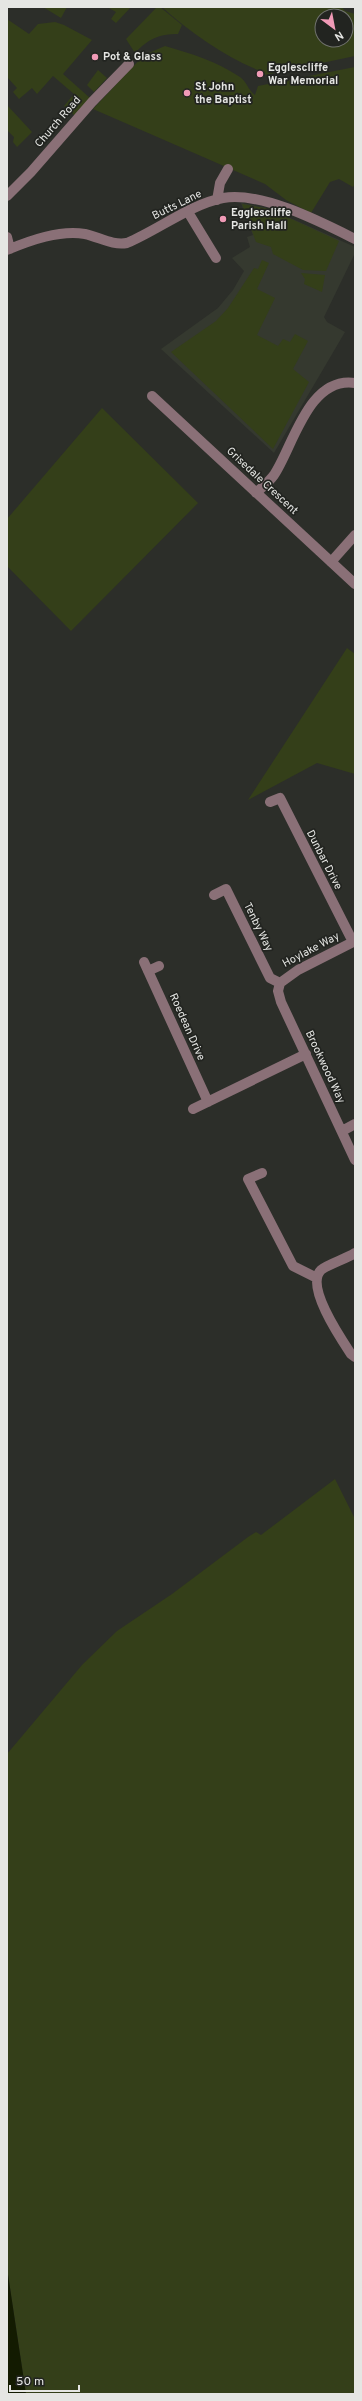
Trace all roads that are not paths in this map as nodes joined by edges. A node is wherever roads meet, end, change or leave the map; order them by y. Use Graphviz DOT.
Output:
graph roads {
  1 [pos="129,64"];
  2 [pos="228,169"];
  3 [pos="7,196"];
  4 [pos="217,200"];
  5 [pos="188,212"];
  6 [pos="7,236"];
  7 [pos="355,239"];
  8 [pos="9,250"];
  9 [pos="216,258"];
  10 [pos="355,383"];
  11 [pos="152,396"];
  12 [pos="256,493"];
  13 [pos="355,535"];
  14 [pos="331,562"];
  15 [pos="355,584"];
  16 [pos="270,802"];
  17 [pos="214,895"];
  18 [pos="354,942"];
  19 [pos="159,966"];
  20 [pos="280,983"];
  21 [pos="306,1054"];
  22 [pos="208,1102"];
  23 [pos="193,1109"];
  24 [pos="355,1124"];
  25 [pos="342,1131"];
  26 [pos="355,1160"];
  27 [pos="262,1173"];
  28 [pos="355,1253"];
  29 [pos="317,1278"];
  30 [pos="355,1357"];
  1 -- 3 [label="street, Church Road"];
  2 -- 4 [label="street"];
  4 -- 5 [label="street, Butts Lane"];
  4 -- 7 [label="street, Butts Lane"];
  5 -- 8 [label="street, Butts Lane"];
  5 -- 9 [label="street"];
  6 -- 8 [label="street"];
  10 -- 12 [label="street"];
  11 -- 12 [label="street, Grisedale Crescent"];
  12 -- 14 [label="street, Grisedale Crescent"];
  13 -- 14 [label="street"];
  14 -- 15 [label="street, Grisedale Crescent"];
  16 -- 18 [label="street, Dunbar Drive"];
  17 -- 20 [label="street, Tenby Way"];
  18 -- 20 [label="street, Hoylake Way"];
  19 -- 22 [label="street, Roedean Drive"];
  20 -- 21 [label="street, Brookwood Way"];
  21 -- 22 [label="street"];
  21 -- 25 [label="street, Brookwood Way"];
  22 -- 23 [label="street"];
  24 -- 25 [label="street"];
  25 -- 26 [label="street, Brookwood Way"];
  27 -- 29 [label="street"];
  28 -- 29 [label="street"];
  29 -- 30 [label="street"];
}
